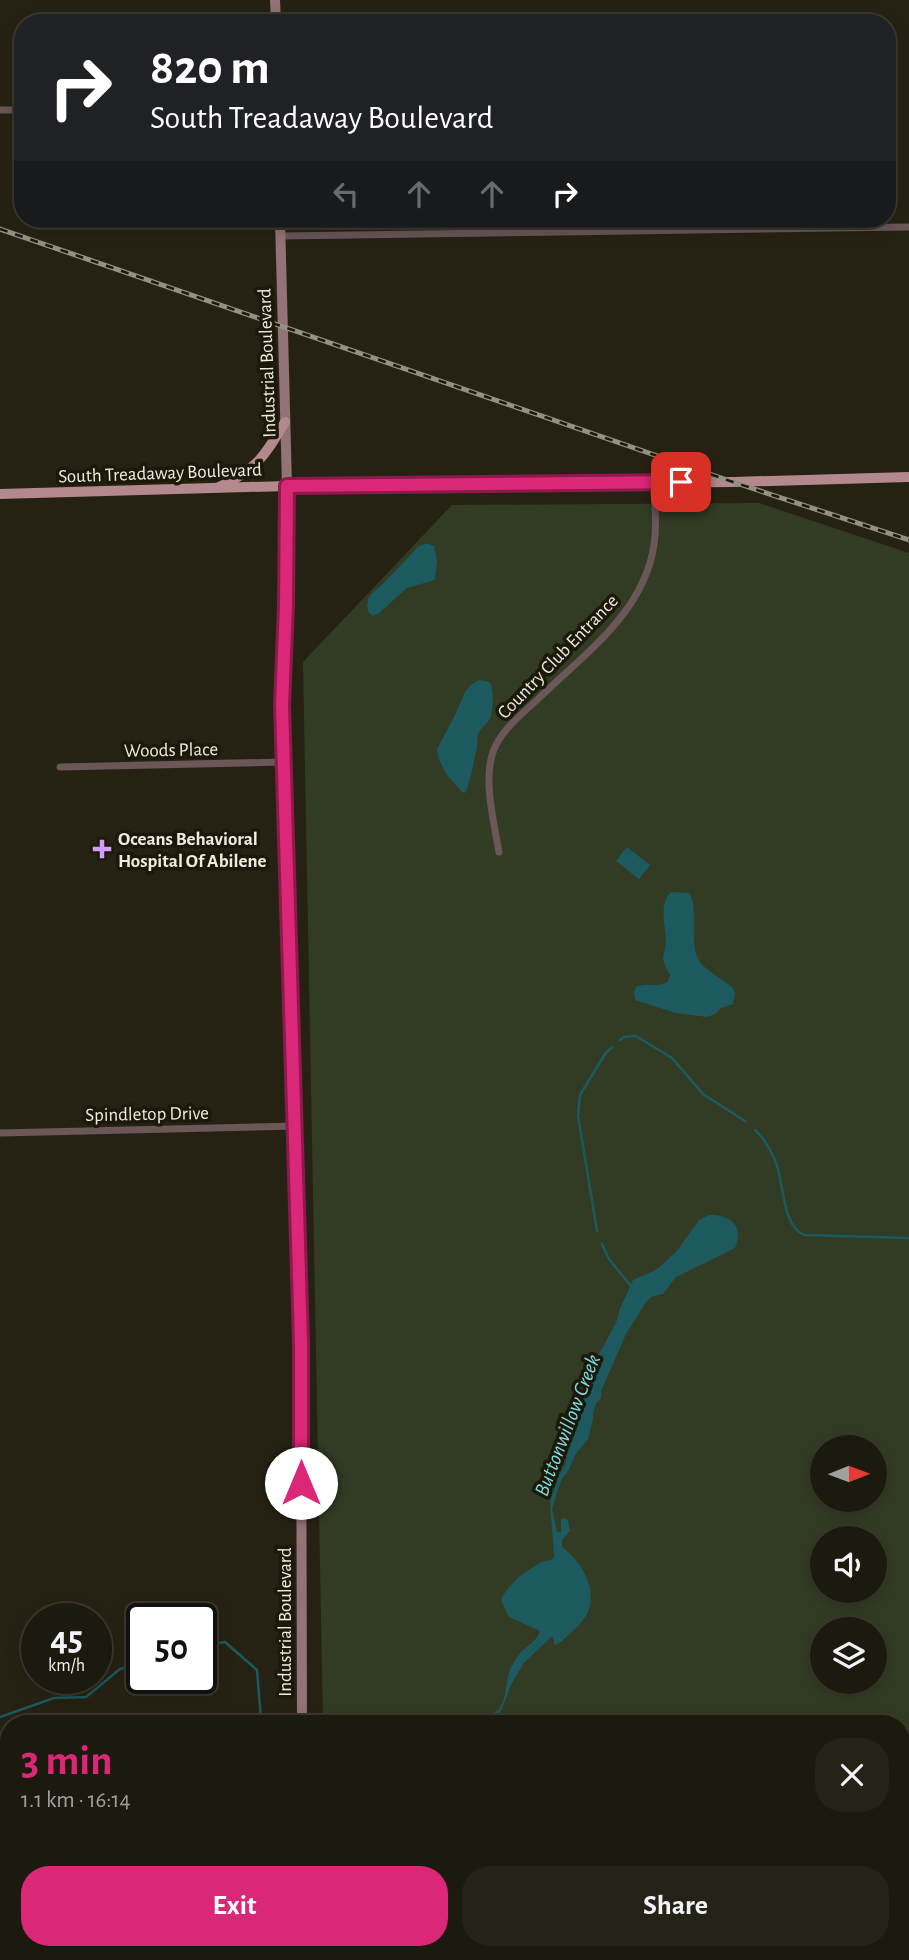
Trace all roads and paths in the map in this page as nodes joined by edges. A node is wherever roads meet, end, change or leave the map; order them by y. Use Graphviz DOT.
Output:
graph roads {
  1 [pos="280,228"];
  2 [pos="839,228"];
  3 [pos="280,236"];
  4 [pos="285,422"];
  5 [pos="909,477"];
  6 [pos="653,482"];
  7 [pos="287,486"];
  8 [pos="215,488"];
  9 [pos="0,494"];
  10 [pos="284,762"];
  11 [pos="60,767"];
  12 [pos="499,852"];
  13 [pos="295,1126"];
  14 [pos="0,1133"];
  15 [pos="302,1715"];
  1 -- 3 [label="main road, Industrial Boulevard"];
  2 -- 3 [label="street"];
  3 -- 4 [label="main road, Industrial Boulevard"];
  4 -- 7 [label="main road, Industrial Boulevard"];
  4 -- 8 [label="main road"];
  5 -- 6 [label="main road, South Treadaway Boulevard"];
  6 -- 7 [label="main road, South Treadaway Boulevard"];
  6 -- 12 [label="street, Country Club Entrance"];
  7 -- 8 [label="main road, South Treadaway Boulevard"];
  7 -- 10 [label="main road, Industrial Boulevard"];
  8 -- 9 [label="main road, South Treadaway Boulevard"];
  10 -- 11 [label="street, Woods Place"];
  10 -- 13 [label="main road, Industrial Boulevard"];
  13 -- 14 [label="street, Spindletop Drive"];
  13 -- 15 [label="main road, Industrial Boulevard"];
}
